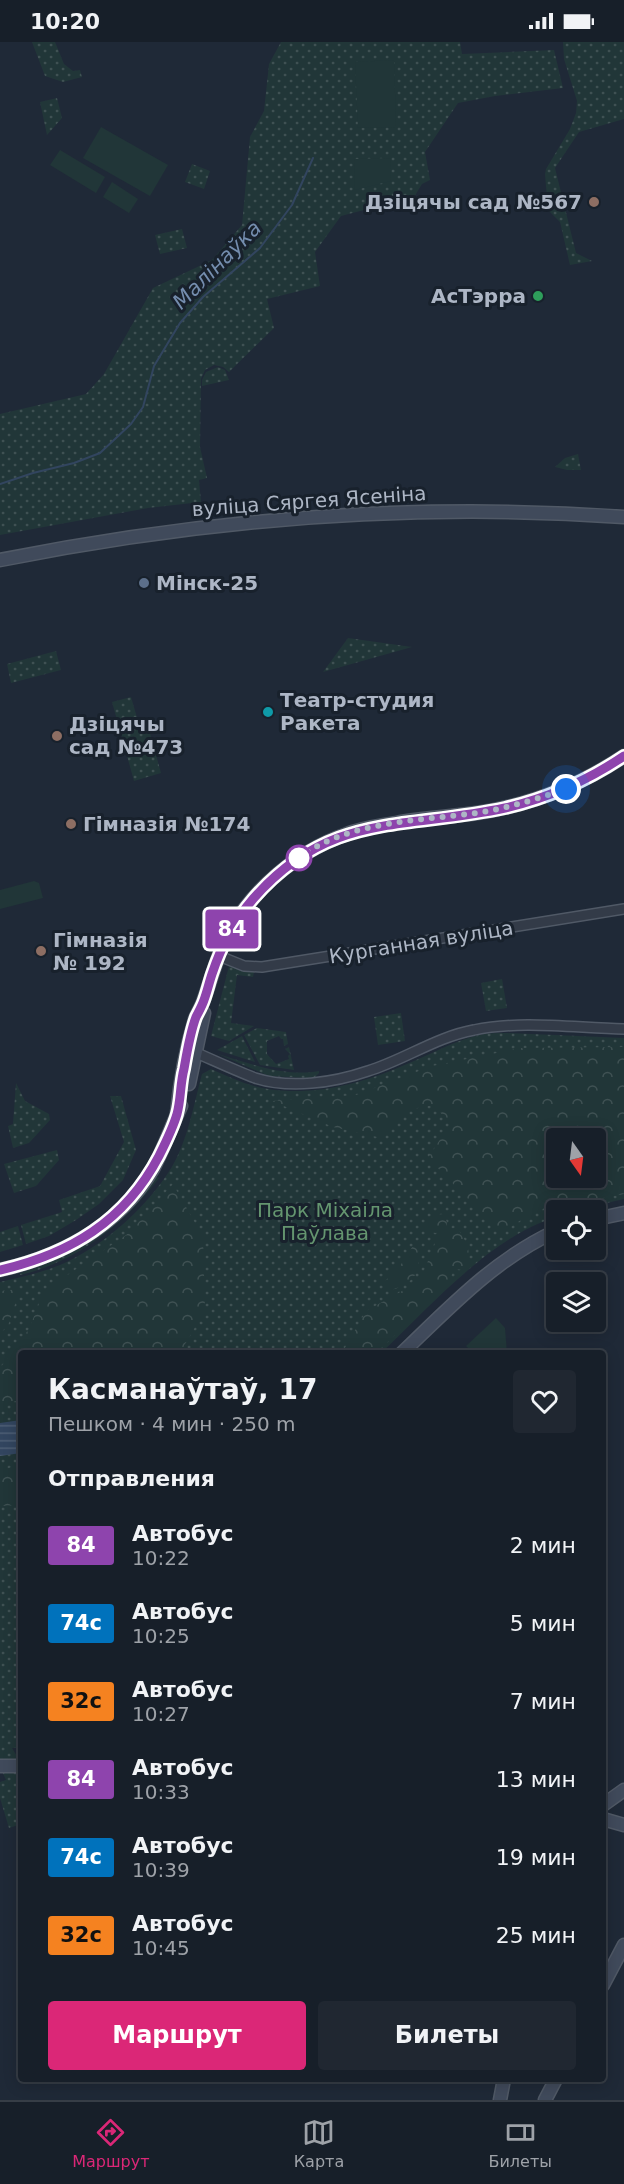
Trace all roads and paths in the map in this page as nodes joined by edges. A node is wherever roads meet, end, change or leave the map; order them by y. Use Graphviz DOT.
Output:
graph roads {
  1 [pos="624,517"];
  2 [pos="0,560"];
  3 [pos="624,756"];
  4 [pos="624,909"];
  5 [pos="219,956"];
  6 [pos="624,1029"];
  7 [pos="192,1052"];
  8 [pos="624,1213"];
  9 [pos="606,1217"];
  10 [pos="546,1236"];
  11 [pos="0,1270"];
  12 [pos="405,1350"];
  13 [pos="0,1766"];
  14 [pos="18,1766"];
  15 [pos="624,1790"];
  16 [pos="606,1803"];
  17 [pos="606,1820"];
  18 [pos="624,1825"];
  19 [pos="624,1945"];
  20 [pos="606,1978"];
  21 [pos="503,2082"];
  22 [pos="554,2082"];
  23 [pos="500,2100"];
  24 [pos="545,2100"];
  1 -- 2 [label="street, вуліца Сяргея Ясеніна"];
  3 -- 5 [label="street"];
  4 -- 5 [label="street, Курганная вуліца"];
  5 -- 7 [label="street"];
  6 -- 7 [label="street"];
  7 -- 11 [label="street"];
  8 -- 9 [label="street"];
  10 -- 12 [label="street"];
  13 -- 14 [label="street"];
  15 -- 16 [label="street"];
  17 -- 18 [label="street"];
  19 -- 20 [label="street"];
  21 -- 23 [label="street"];
  22 -- 24 [label="street"];
}
